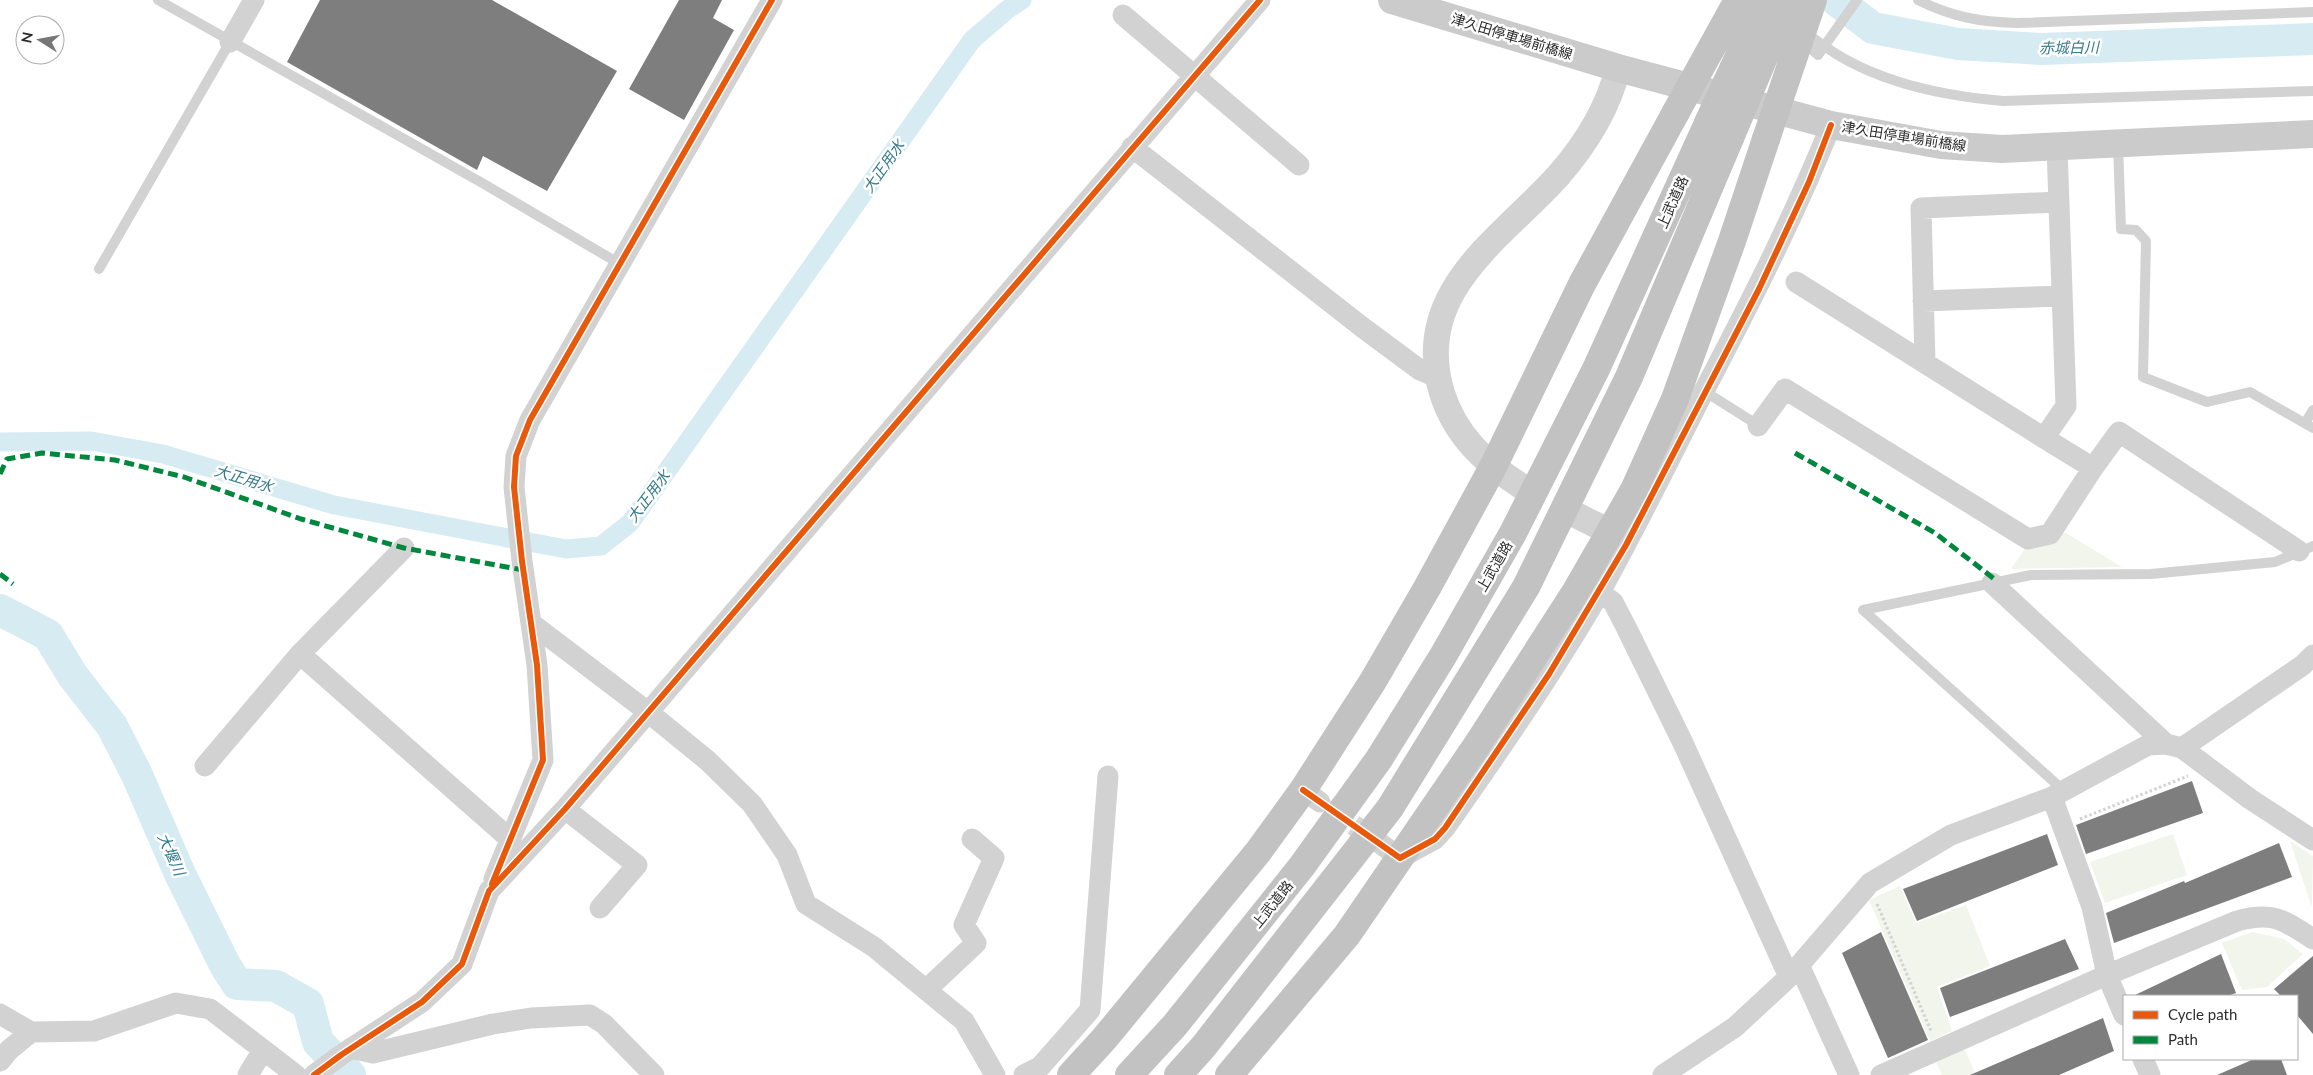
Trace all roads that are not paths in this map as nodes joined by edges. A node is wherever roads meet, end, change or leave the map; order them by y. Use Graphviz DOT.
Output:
graph roads {
  1 [pos="158,0"];
  2 [pos="254,0"];
  3 [pos="772,0"];
  4 [pos="1260,0"];
  5 [pos="1392,0"];
  6 [pos="1738,0"];
  7 [pos="1758,0"];
  8 [pos="1765,0"];
  9 [pos="1771,0"];
  10 [pos="1788,0"];
  11 [pos="1813,0"];
  12 [pos="1857,0"];
  13 [pos="1918,0"];
  14 [pos="2313,12"];
  15 [pos="1123,15"];
  16 [pos="230,42"];
  17 [pos="1825,44"];
  18 [pos="1618,68"];
  19 [pos="1194,76"];
  20 [pos="2313,91"];
  21 [pos="1831,125"];
  22 [pos="2313,134"];
  23 [pos="2118,144"];
  24 [pos="1132,147"];
  25 [pos="2057,147"];
  26 [pos="1299,165"];
  27 [pos="2058,202"];
  28 [pos="620,264"];
  29 [pos="99,269"];
  30 [pos="1796,282"];
  31 [pos="2062,296"];
  32 [pos="1923,300"];
  33 [pos="1925,363"];
  34 [pos="1438,378"];
  35 [pos="1704,391"];
  36 [pos="2313,410"];
  37 [pos="2309,426"];
  38 [pos="1761,428"];
  39 [pos="2044,438"];
  40 [pos="1493,467"];
  41 [pos="2093,468"];
  42 [pos="1521,486"];
  43 [pos="1570,512"];
  44 [pos="1610,532"];
  45 [pos="404,548"];
  46 [pos="2306,548"];
  47 [pos="1992,582"];
  48 [pos="1599,592"];
  49 [pos="531,623"];
  50 [pos="300,654"];
  51 [pos="2313,655"];
  52 [pos="648,712"];
  53 [pos="2174,746"];
  54 [pos="206,766"];
  55 [pos="1108,776"];
  56 [pos="2058,794"];
  57 [pos="564,809"];
  58 [pos="972,838"];
  59 [pos="510,839"];
  60 [pos="1374,839"];
  61 [pos="2313,840"];
  62 [pos="1400,858"];
  63 [pos="489,891"];
  64 [pos="600,908"];
  65 [pos="2313,939"];
  66 [pos="1795,972"];
  67 [pos="2107,975"];
  68 [pos="926,990"];
  69 [pos="2123,1013"];
  70 [pos="0,1014"];
  71 [pos="31,1032"];
  72 [pos="263,1050"];
  73 [pos="346,1051"];
  74 [pos="2143,1060"];
  75 [pos="0,1061"];
  76 [pos="248,1075"];
  77 [pos="296,1075"];
  78 [pos="314,1075"];
  79 [pos="654,1075"];
  80 [pos="995,1075"];
  81 [pos="1024,1075"];
  82 [pos="1071,1075"];
  83 [pos="1129,1075"];
  84 [pos="1178,1075"];
  85 [pos="1229,1075"];
  86 [pos="1663,1075"];
  87 [pos="1849,1075"];
  88 [pos="1881,1075"];
  89 [pos="2150,1075"];
  1 -- 16 [label="lane"];
  2 -- 16 [label="street"];
  3 -- 28 [label="street"];
  4 -- 19 [label="street"];
  5 -- 18 [label="main road, 津久田停車場前橋線"];
  6 -- 40 [label="highway, bridge"];
  7 -- 17 [label="lane"];
  8 -- 83 [label="highway, 上武道路, bridge"];
  9 -- 17 [label="lane"];
  10 -- 84 [label="highway, 上武道路, bridge"];
  11 -- 44 [label="highway, bridge"];
  12 -- 17 [label="lane"];
  13 -- 14 [label="lane"];
  15 -- 19 [label="street"];
  16 -- 28 [label="lane"];
  16 -- 29 [label="lane"];
  17 -- 20 [label="lane"];
  18 -- 21 [label="main road, 津久田停車場前橋線"];
  18 -- 34 [label="street"];
  19 -- 24 [label="street"];
  19 -- 26 [label="street"];
  21 -- 25 [label="main road, 津久田停車場前橋線"];
  21 -- 35 [label="street"];
  22 -- 23 [label="main road, 津久田停車場前橋線"];
  23 -- 25 [label="main road, 津久田停車場前橋線"];
  23 -- 37 [label="lane"];
  24 -- 34 [label="street"];
  24 -- 52 [label="street"];
  25 -- 27 [label="street"];
  27 -- 31 [label="street"];
  27 -- 32 [label="street"];
  28 -- 49 [label="street"];
  30 -- 33 [label="street"];
  31 -- 32 [label="street"];
  31 -- 39 [label="street"];
  32 -- 33 [label="street"];
  33 -- 39 [label="street"];
  34 -- 40 [label="street"];
  35 -- 38 [label="lane"];
  35 -- 48 [label="street"];
  36 -- 37 [label="lane"];
  38 -- 41 [label="street"];
  39 -- 41 [label="street"];
  40 -- 42 [label="street"];
  40 -- 82 [label="highway"];
  41 -- 46 [label="street"];
  43 -- 44 [label="street"];
  44 -- 62 [label="highway"];
  45 -- 50 [label="street"];
  46 -- 47 [label="lane"];
  47 -- 53 [label="street"];
  47 -- 56 [label="lane"];
  48 -- 62 [label="street"];
  48 -- 66 [label="street"];
  49 -- 52 [label="street"];
  49 -- 59 [label="street"];
  50 -- 54 [label="street"];
  50 -- 59 [label="street"];
  51 -- 53 [label="street"];
  52 -- 57 [label="street"];
  52 -- 68 [label="street"];
  53 -- 56 [label="street"];
  53 -- 61 [label="street"];
  55 -- 81 [label="street"];
  56 -- 66 [label="street"];
  56 -- 67 [label="street"];
  57 -- 63 [label="street"];
  57 -- 64 [label="street"];
  58 -- 68 [label="street"];
  59 -- 63 [label="street"];
  60 -- 62 [label="street"];
  62 -- 85 [label="highway"];
  63 -- 73 [label="street"];
  65 -- 67 [label="street"];
  66 -- 86 [label="street"];
  66 -- 87 [label="street"];
  67 -- 69 [label="street"];
  67 -- 88 [label="street"];
  68 -- 80 [label="street"];
  70 -- 71 [label="street"];
  71 -- 72 [label="street"];
  71 -- 75 [label="street"];
  72 -- 76 [label="street"];
  72 -- 77 [label="street"];
  73 -- 78 [label="street"];
  73 -- 79 [label="street"];
  74 -- 89 [label="street"];
}
